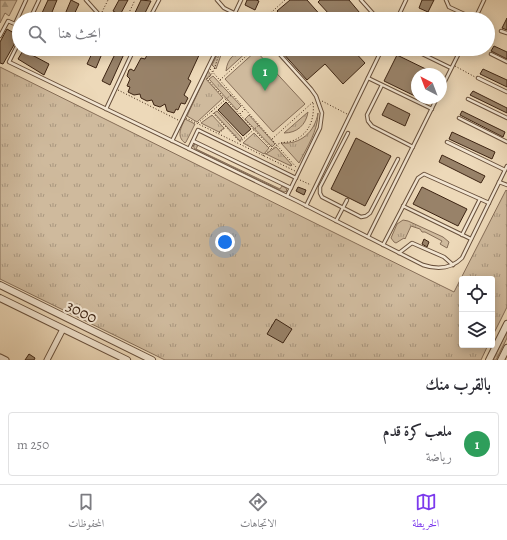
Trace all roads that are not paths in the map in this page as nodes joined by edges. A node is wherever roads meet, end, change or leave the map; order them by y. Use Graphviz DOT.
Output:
graph roads {
  1 [pos="26,0"];
  2 [pos="39,0"];
  3 [pos="86,0"];
  4 [pos="159,0"];
  5 [pos="217,0"];
  6 [pos="241,0"];
  7 [pos="361,0"];
  8 [pos="406,0"];
  9 [pos="446,0"];
  10 [pos="484,0"];
  11 [pos="20,12"];
  12 [pos="33,12"];
  13 [pos="96,12"];
  14 [pos="153,12"];
  15 [pos="233,12"];
  16 [pos="235,12"];
  17 [pos="372,12"];
  18 [pos="400,12"];
  19 [pos="460,12"];
  20 [pos="478,12"];
  21 [pos="12,23"];
  22 [pos="501,31"];
  23 [pos="507,34"];
  24 [pos="0,36"];
  25 [pos="12,56"];
  26 [pos="131,56"];
  27 [pos="214,56"];
  28 [pos="281,56"];
  29 [pos="379,56"];
  30 [pos="428,56"];
  31 [pos="458,56"];
  32 [pos="495,56"];
  33 [pos="507,62"];
  34 [pos="452,67"];
  35 [pos="447,77"];
  36 [pos="368,78"];
  37 [pos="478,78"];
  38 [pos="382,85"];
  39 [pos="507,92"];
  40 [pos="468,99"];
  41 [pos="434,104"];
  42 [pos="106,109"];
  43 [pos="432,109"];
  44 [pos="459,118"];
  45 [pos="507,118"];
  46 [pos="348,133"];
  47 [pos="172,141"];
  48 [pos="193,141"];
  49 [pos="446,142"];
  50 [pos="507,142"];
  51 [pos="413,147"];
  52 [pos="189,149"];
  53 [pos="398,159"];
  54 [pos="507,166"];
  55 [pos="505,170"];
  56 [pos="502,176"];
  57 [pos="296,178"];
  58 [pos="507,178"];
  59 [pos="499,182"];
  60 [pos="507,185"];
  61 [pos="291,188"];
  62 [pos="287,196"];
  63 [pos="480,199"];
  64 [pos="347,200"];
  65 [pos="489,203"];
  66 [pos="306,206"];
  67 [pos="403,206"];
  68 [pos="343,208"];
  69 [pos="336,221"];
  70 [pos="462,235"];
  71 [pos="368,237"];
  72 [pos="471,240"];
  73 [pos="383,245"];
  74 [pos="399,253"];
  75 [pos="453,265"];
  76 [pos="0,285"];
  77 [pos="0,298"];
  78 [pos="507,324"];
  79 [pos="63,329"];
  80 [pos="507,348"];
  81 [pos="0,357"];
  82 [pos="124,359"];
  83 [pos="6,360"];
  84 [pos="48,360"];
  85 [pos="152,360"];
  86 [pos="489,360"];
  87 [pos="501,360"];
  1 -- 11 [label="lane"];
  2 -- 12 [label="lane"];
  3 -- 13 [label="lane"];
  4 -- 14 [label="lane"];
  5 -- 15 [label="lane"];
  6 -- 16 [label="lane"];
  7 -- 17 [label="lane"];
  8 -- 18 [label="lane"];
  9 -- 19 [label="lane"];
  10 -- 20 [label="lane"];
  21 -- 24 [label="lane"];
  22 -- 23 [label="lane"];
  25 -- 42 [label="lane"];
  26 -- 42 [label="lane"];
  27 -- 47 [label="lane"];
  28 -- 57 [label="lane"];
  29 -- 36 [label="lane"];
  30 -- 34 [label="lane"];
  31 -- 34 [label="lane"];
  32 -- 33 [label="lane"];
  34 -- 35 [label="lane"];
  36 -- 38 [label="lane"];
  36 -- 66 [label="lane"];
  37 -- 39 [label="lane"];
  38 -- 43 [label="lane"];
  38 -- 51 [label="lane"];
  40 -- 45 [label="lane"];
  41 -- 43 [label="lane"];
  42 -- 47 [label="lane"];
  43 -- 51 [label="lane"];
  44 -- 50 [label="lane"];
  46 -- 68 [label="lane"];
  47 -- 52 [label="lane"];
  48 -- 52 [label="lane"];
  48 -- 57 [label="lane"];
  48 -- 61 [label="lane"];
  49 -- 55 [label="lane"];
  51 -- 71 [label="lane"];
  52 -- 62 [label="lane"];
  53 -- 68 [label="lane"];
  54 -- 55 [label="lane"];
  55 -- 56 [label="lane"];
  56 -- 58 [label="lane"];
  56 -- 59 [label="lane"];
  57 -- 61 [label="lane"];
  59 -- 60 [label="lane"];
  59 -- 65 [label="lane"];
  61 -- 62 [label="lane"];
  62 -- 66 [label="lane"];
  63 -- 65 [label="lane"];
  63 -- 67 [label="lane"];
  63 -- 70 [label="lane"];
  64 -- 68 [label="lane"];
  65 -- 72 [label="lane"];
  66 -- 69 [label="lane"];
  67 -- 70 [label="lane"];
  67 -- 73 [label="lane"];
  68 -- 69 [label="lane"];
  69 -- 71 [label="lane"];
  70 -- 72 [label="lane"];
  71 -- 73 [label="lane"];
  72 -- 75 [label="lane"];
  73 -- 74 [label="lane"];
  74 -- 75 [label="lane"];
  74 -- 75 [label="lane"];
  76 -- 85 [label="street, 3000"];
  77 -- 79 [label="street"];
  78 -- 86 [label="street"];
  79 -- 82 [label="street"];
  79 -- 84 [label="street"];
  80 -- 87 [label="street"];
  81 -- 83 [label="street"];
}
